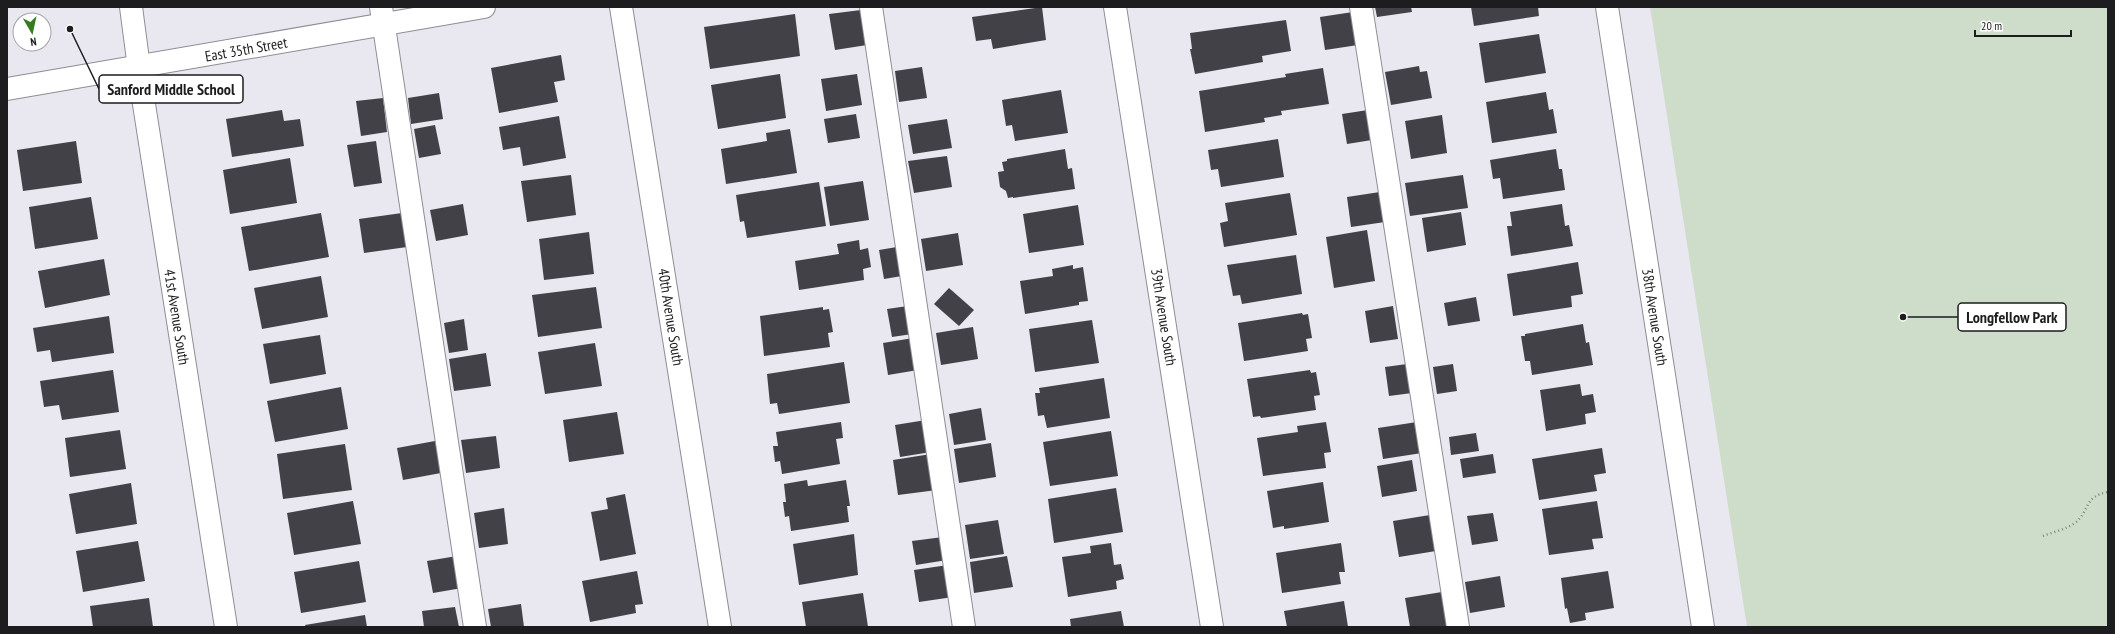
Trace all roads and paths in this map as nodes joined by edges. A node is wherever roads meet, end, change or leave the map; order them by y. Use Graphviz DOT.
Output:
graph roads {
  1 [pos="131,7"];
  2 [pos="484,7"];
  3 [pos="621,7"];
  4 [pos="871,7"];
  5 [pos="1115,7"];
  6 [pos="1361,7"];
  7 [pos="1607,7"];
  8 [pos="383,16"];
  9 [pos="138,67"];
  10 [pos="7,90"];
  11 [pos="2108,492"];
  12 [pos="2043,536"];
  13 [pos="226,627"];
  14 [pos="475,627"];
  15 [pos="720,627"];
  16 [pos="964,627"];
  17 [pos="1212,627"];
  18 [pos="1458,627"];
  19 [pos="1703,627"];
  1 -- 9 [label="street, 41st Avenue South"];
  2 -- 8 [label="street, East 35th Street"];
  3 -- 15 [label="street, 40th Avenue South"];
  4 -- 16 [label="street"];
  5 -- 17 [label="street, 39th Avenue South"];
  6 -- 18 [label="street"];
  7 -- 19 [label="street, 38th Avenue South"];
  8 -- 9 [label="street, East 35th Street"];
  8 -- 14 [label="street"];
  9 -- 10 [label="street, East 35th Street"];
  9 -- 13 [label="street, 41st Avenue South"];
  11 -- 12 [label="path"];
}
